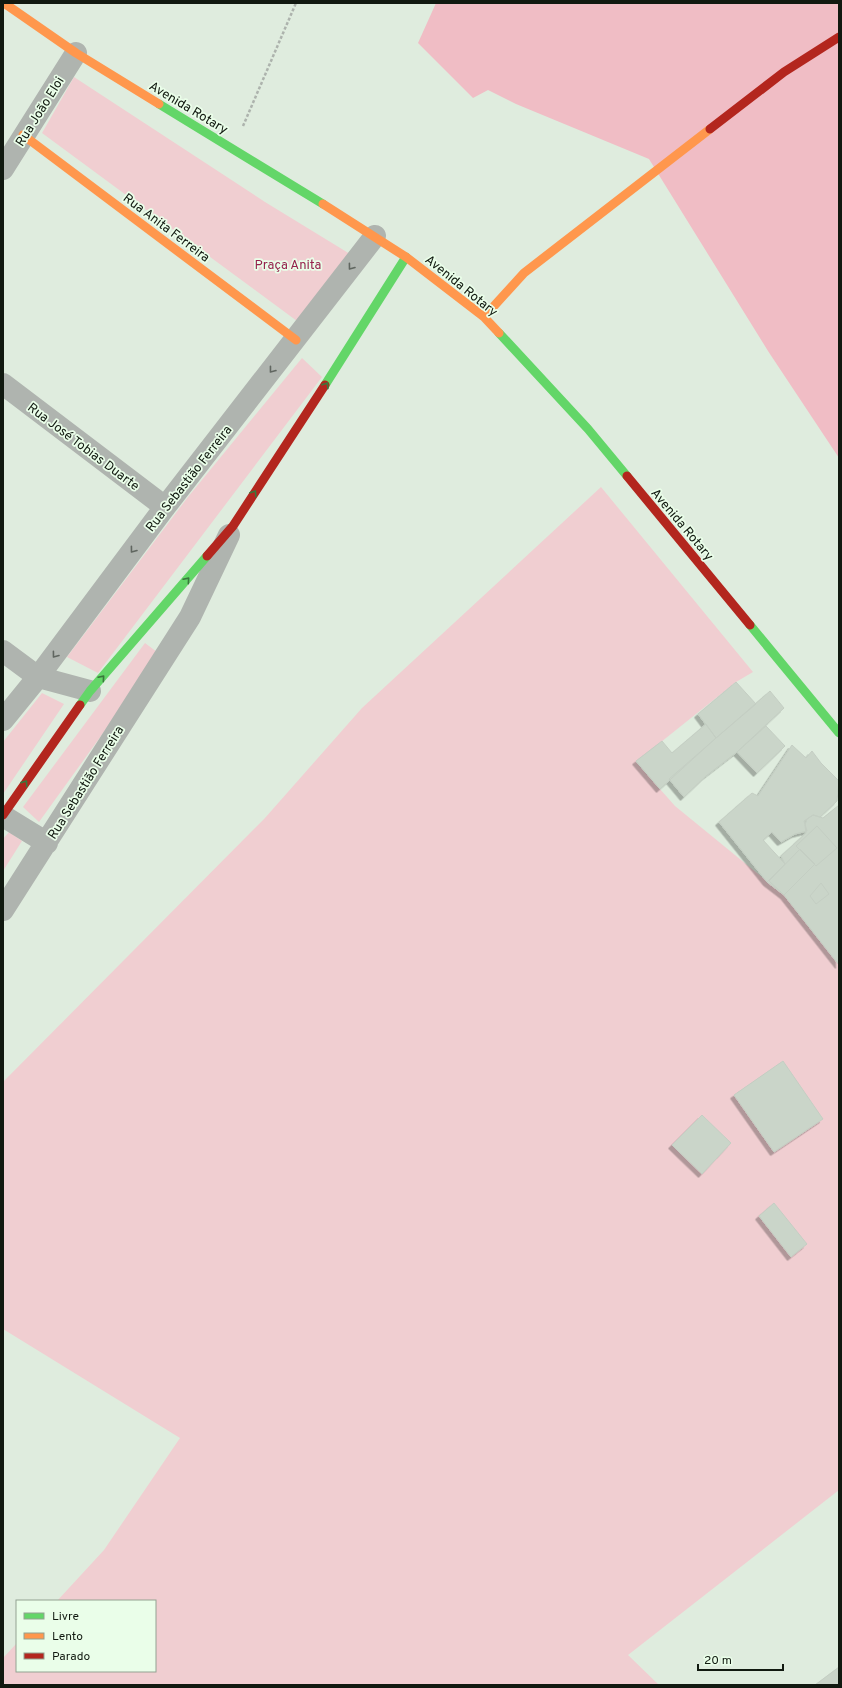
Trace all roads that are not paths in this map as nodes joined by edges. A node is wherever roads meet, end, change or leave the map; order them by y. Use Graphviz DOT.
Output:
graph roads {
  1 [pos="4,3"];
  2 [pos="839,37"];
  3 [pos="76,53"];
  4 [pos="23,135"];
  5 [pos="3,169"];
  6 [pos="375,236"];
  7 [pos="406,257"];
  8 [pos="484,317"];
  9 [pos="296,340"];
  10 [pos="3,384"];
  11 [pos="165,507"];
  12 [pos="233,526"];
  13 [pos="3,651"];
  14 [pos="38,677"];
  15 [pos="90,691"];
  16 [pos="3,720"];
  17 [pos="839,733"];
  18 [pos="3,816"];
  19 [pos="47,843"];
  20 [pos="3,910"];
  1 -- 3 [label="street, Avenida Rotary"];
  2 -- 8 [label="street"];
  3 -- 4 [label="street, Rua João Eloi"];
  3 -- 6 [label="street, Avenida Rotary"];
  4 -- 5 [label="street, Rua João Eloi"];
  4 -- 9 [label="street, Rua Anita Ferreira"];
  6 -- 7 [label="street, Avenida Rotary"];
  6 -- 9 [label="street, Rua Sebastião Ferreira, one-way"];
  7 -- 8 [label="street, Avenida Rotary"];
  12 -- 7 [label="street, Rua Sebastião Ferreira, one-way"];
  8 -- 17 [label="street, Avenida Rotary"];
  9 -- 11 [label="street, Rua Sebastião Ferreira, one-way"];
  10 -- 11 [label="street, Rua José Tobias Duarte"];
  11 -- 14 [label="street, Rua Sebastião Ferreira, one-way"];
  15 -- 12 [label="street, Rua Sebastião Ferreira, one-way"];
  12 -- 19 [label="street, Rua Sebastião Ferreira"];
  13 -- 14 [label="street"];
  14 -- 15 [label="street"];
  14 -- 16 [label="street, Rua Sebastião Ferreira"];
  18 -- 15 [label="street, Rua Sebastião Ferreira, one-way"];
  18 -- 19 [label="street"];
  19 -- 20 [label="street, Rua Sebastião Ferreira"];
}
